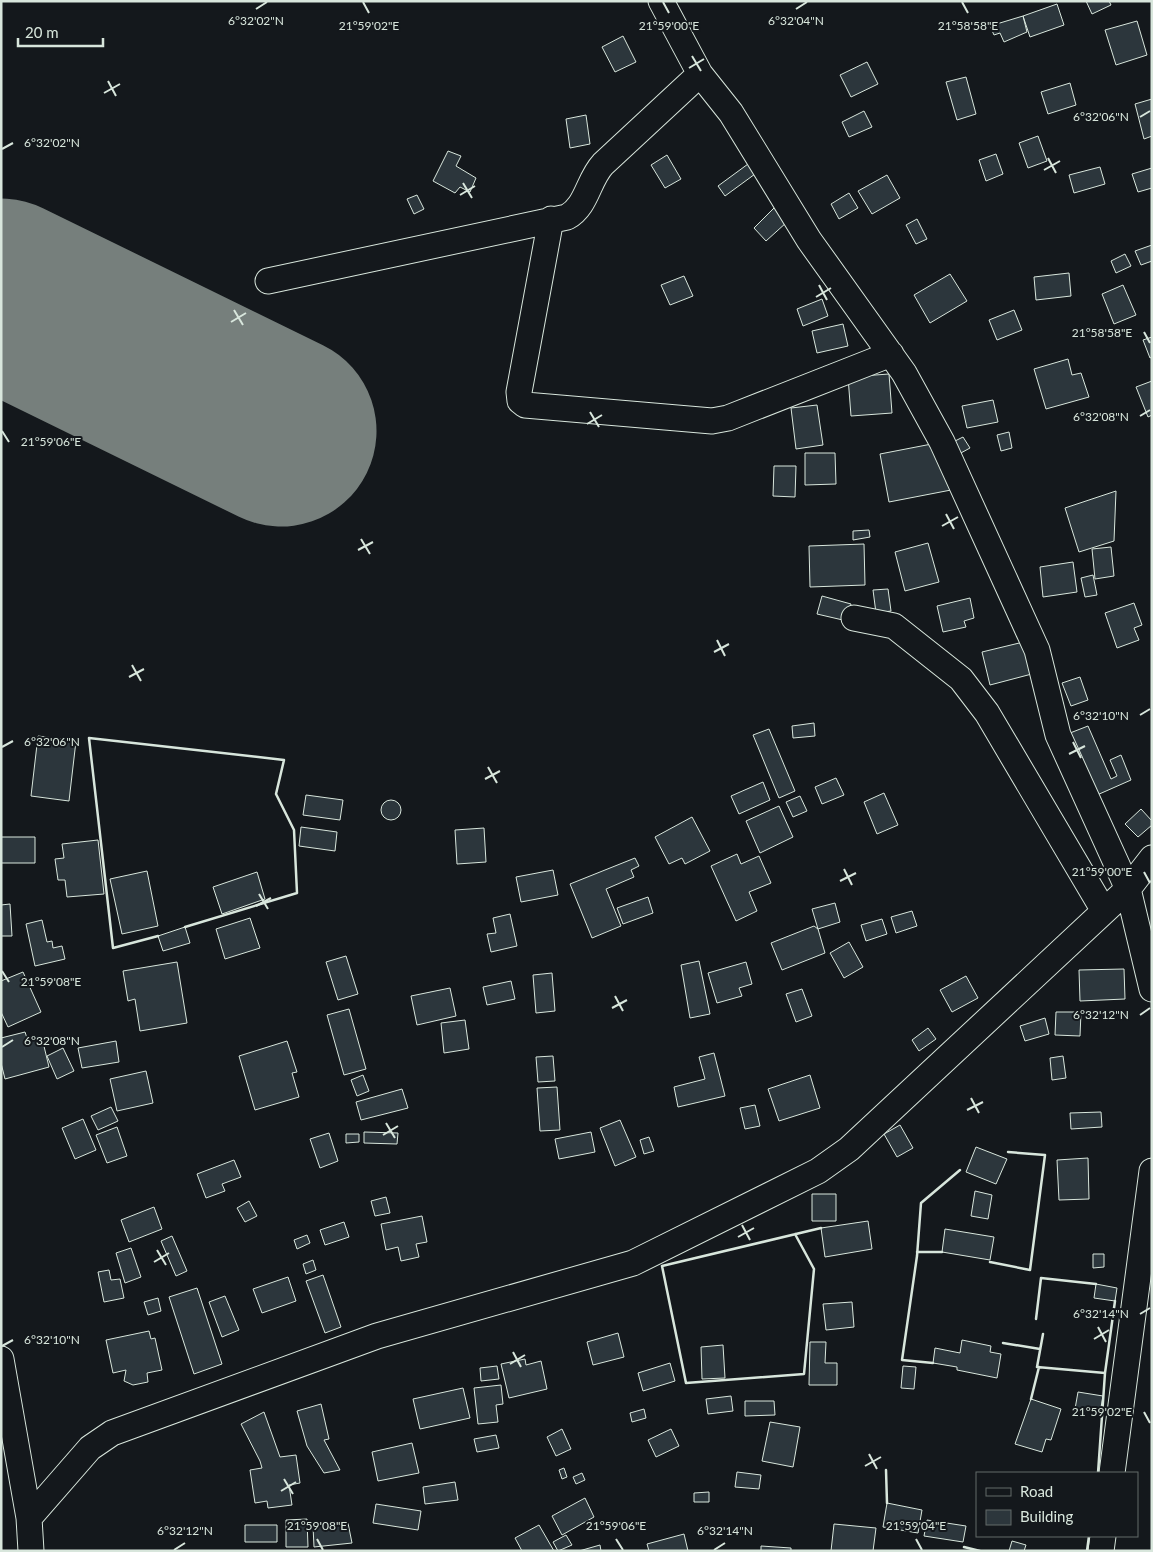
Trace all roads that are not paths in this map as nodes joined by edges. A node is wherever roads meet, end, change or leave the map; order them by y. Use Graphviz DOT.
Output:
graph roads {
  1 [pos="661,1"];
  2 [pos="700,74"];
  3 [pos="551,220"];
  4 [pos="268,281"];
  5 [pos="890,354"];
  6 [pos="854,618"];
  7 [pos="1152,858"];
  8 [pos="1128,889"];
  9 [pos="1104,911"];
  10 [pos="1152,989"];
  11 [pos="1152,1171"];
  12 [pos="1,1358"];
  13 [pos="1112,1472"];
  14 [pos="29,1518"];
  15 [pos="1103,1537"];
  16 [pos="31,1551"];
  17 [pos="1101,1551"];
  1 -- 2 [label="street"];
  2 -- 3 [label="street"];
  2 -- 5 [label="street"];
  3 -- 4 [label="street"];
  3 -- 5 [label="street"];
  5 -- 8 [label="street"];
  6 -- 9 [label="street"];
  7 -- 8 [label="street"];
  8 -- 9 [label="street"];
  8 -- 10 [label="street"];
  9 -- 14 [label="street"];
  11 -- 13 [label="street"];
  12 -- 14 [label="street"];
  14 -- 16 [label="street"];
  15 -- 17 [label="street"];
}
